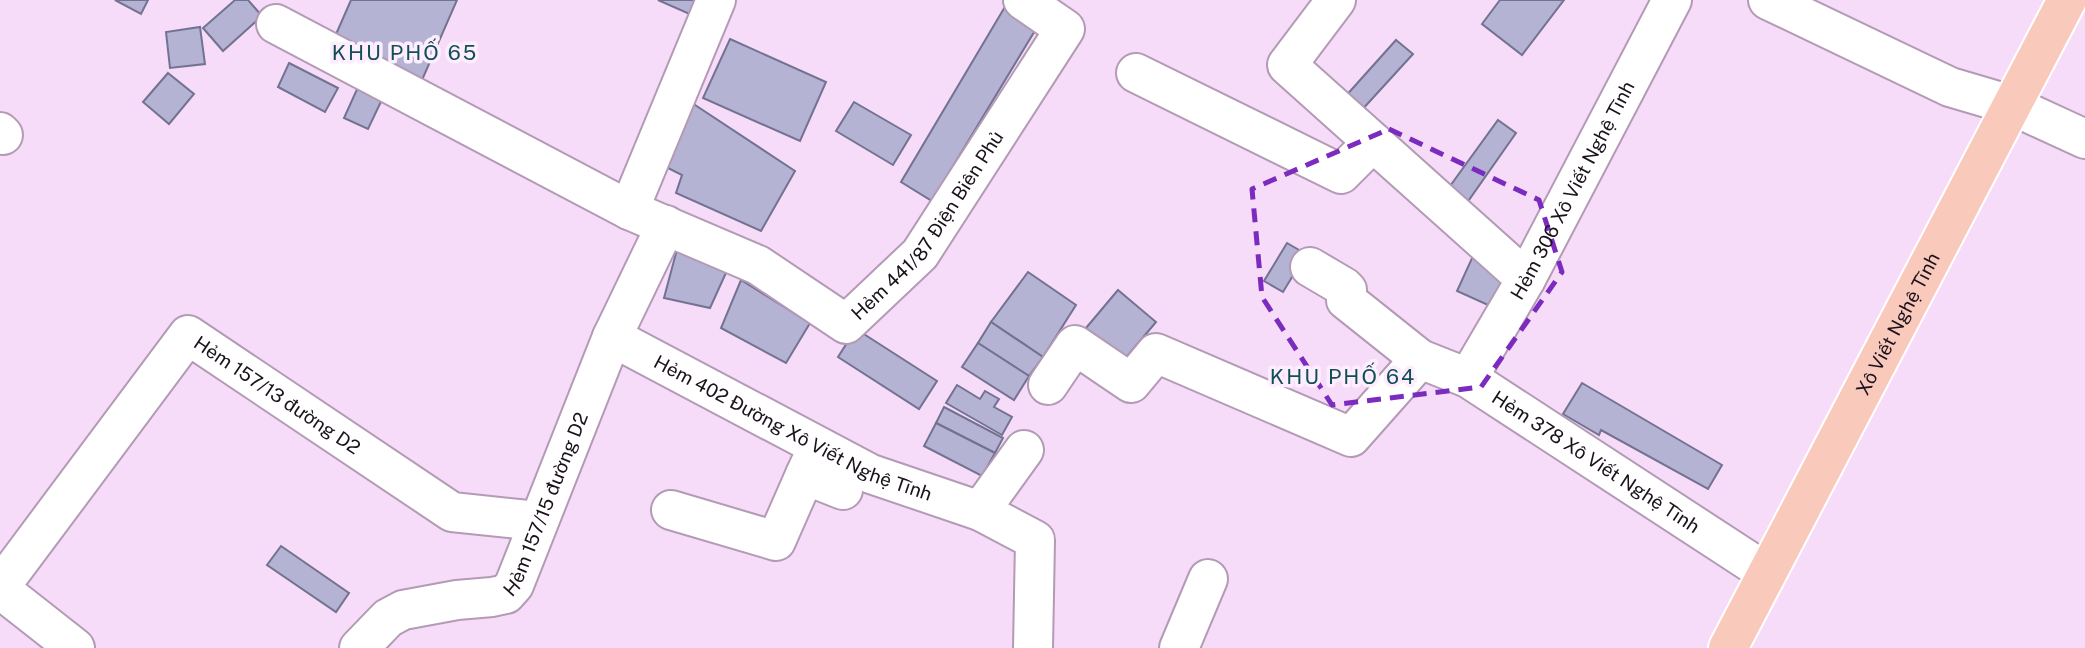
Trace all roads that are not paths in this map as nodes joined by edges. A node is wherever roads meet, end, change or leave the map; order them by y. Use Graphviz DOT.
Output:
graph roads {
  1 [pos="716,0"];
  2 [pos="1023,0"];
  3 [pos="1336,0"];
  4 [pos="1672,0"];
  5 [pos="1768,0"];
  6 [pos="2067,0"];
  7 [pos="276,24"];
  8 [pos="1136,73"];
  9 [pos="2011,105"];
  10 [pos="2085,139"];
  11 [pos="1373,142"];
  12 [pos="629,210"];
  13 [pos="666,225"];
  14 [pos="1310,267"];
  15 [pos="1526,279"];
  16 [pos="611,337"];
  17 [pos="1420,359"];
  18 [pos="1468,378"];
  19 [pos="1048,385"];
  20 [pos="1024,450"];
  21 [pos="812,460"];
  22 [pos="843,490"];
  23 [pos="671,510"];
  24 [pos="980,511"];
  25 [pos="537,522"];
  26 [pos="1767,572"];
  27 [pos="1208,579"];
  28 [pos="0,588"];
  29 [pos="75,648"];
  30 [pos="359,648"];
  31 [pos="1033,648"];
  32 [pos="1179,648"];
  33 [pos="1728,648"];
  1 -- 12 [label="street"];
  2 -- 13 [label="street, Hẻm 441/87 Điện Biên Phủ"];
  3 -- 11 [label="street"];
  4 -- 15 [label="street, Hẻm 306 Xô Viết Nghệ Tĩnh"];
  5 -- 9 [label="street"];
  6 -- 9 [label="main road, Xô Viết Nghệ Tĩnh"];
  7 -- 12 [label="street"];
  8 -- 11 [label="street"];
  9 -- 10 [label="street"];
  9 -- 26 [label="main road, Xô Viết Nghệ Tĩnh"];
  11 -- 15 [label="street"];
  12 -- 13 [label="street"];
  13 -- 16 [label="street, Hẻm 157/15 đường D2"];
  14 -- 17 [label="street, Hẻm 378 Xô Viết Nghệ Tĩnh"];
  15 -- 18 [label="street, Hẻm 306 Xô Viết Nghệ Tĩnh"];
  16 -- 21 [label="street, Hẻm 402 Đường Xô Viết Nghệ Tĩnh"];
  16 -- 25 [label="street, Hẻm 157/15 đường D2"];
  17 -- 18 [label="street, Hẻm 378 Xô Viết Nghệ Tĩnh"];
  17 -- 19 [label="street"];
  18 -- 26 [label="street, Hẻm 378 Xô Viết Nghệ Tĩnh"];
  20 -- 24 [label="street"];
  21 -- 22 [label="street"];
  21 -- 23 [label="street"];
  21 -- 24 [label="street, Hẻm 402 Đường Xô Viết Nghệ Tĩnh"];
  24 -- 31 [label="street, Hẻm 402 Đường Xô Viết Nghệ Tĩnh"];
  25 -- 28 [label="street, Hẻm 157/13 đường D2"];
  25 -- 30 [label="street, Hẻm 157/15 đường D2"];
  26 -- 33 [label="main road, Xô Viết Nghệ Tĩnh"];
  27 -- 32 [label="street"];
  28 -- 29 [label="street"];
}
